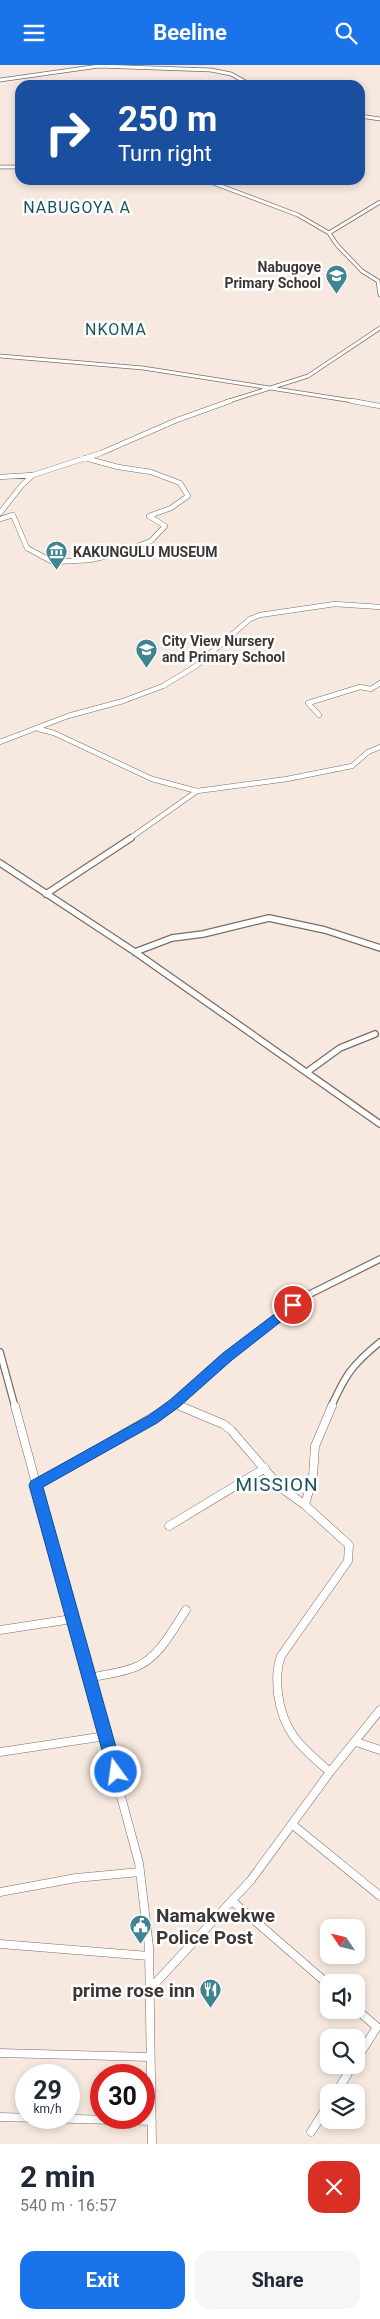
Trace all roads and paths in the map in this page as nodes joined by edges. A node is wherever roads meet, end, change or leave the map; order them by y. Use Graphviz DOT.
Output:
graph roads {
  1 [pos="179,65"];
  2 [pos="175,70"];
  3 [pos="0,80"];
  4 [pos="244,80"];
  5 [pos="365,117"];
  6 [pos="380,119"];
  7 [pos="0,167"];
  8 [pos="15,167"];
  9 [pos="218,185"];
  10 [pos="380,202"];
  11 [pos="329,233"];
  12 [pos="380,295"];
  13 [pos="380,328"];
  14 [pos="0,356"];
  15 [pos="292,382"];
  16 [pos="271,388"];
  17 [pos="285,389"];
  18 [pos="380,406"];
  19 [pos="84,458"];
  20 [pos="33,475"];
  21 [pos="0,477"];
  22 [pos="13,477"];
  23 [pos="22,485"];
  24 [pos="0,513"];
  25 [pos="0,519"];
  26 [pos="380,607"];
  27 [pos="380,683"];
  28 [pos="319,715"];
  29 [pos="39,729"];
  30 [pos="0,742"];
  31 [pos="380,747"];
  32 [pos="197,791"];
  33 [pos="0,863"];
  34 [pos="46,894"];
  35 [pos="380,948"];
  36 [pos="134,952"];
  37 [pos="375,1034"];
  38 [pos="307,1072"];
  39 [pos="380,1124"];
  40 [pos="380,1259"];
  41 [pos="380,1342"];
  42 [pos="0,1352"];
  43 [pos="175,1404"];
  44 [pos="265,1468"];
  45 [pos="36,1485"];
  46 [pos="306,1505"];
  47 [pos="169,1526"];
  48 [pos="186,1610"];
  49 [pos="72,1619"];
  50 [pos="0,1630"];
  51 [pos="89,1678"];
  52 [pos="380,1710"];
  53 [pos="106,1736"];
  54 [pos="356,1742"];
  55 [pos="380,1750"];
  56 [pos="0,1752"];
  57 [pos="330,1772"];
  58 [pos="293,1825"];
  59 [pos="140,1872"];
  60 [pos="0,1892"];
  61 [pos="380,1896"];
  62 [pos="232,1901"];
  63 [pos="0,1944"];
  64 [pos="149,1956"];
  65 [pos="320,1977"];
  66 [pos="149,1990"];
  67 [pos="365,2016"];
  68 [pos="378,2025"];
  69 [pos="365,2046"];
  70 [pos="0,2053"];
  71 [pos="150,2057"];
  72 [pos="150,2064"];
  73 [pos="0,2117"];
  74 [pos="320,2118"];
  75 [pos="90,2119"];
  76 [pos="152,2129"];
  77 [pos="311,2132"];
  78 [pos="152,2144"];
  1 -- 2 [label="street"];
  2 -- 3 [label="street"];
  2 -- 4 [label="street"];
  5 -- 6 [label="street"];
  7 -- 8 [label="street"];
  9 -- 11 [label="street"];
  10 -- 11 [label="street"];
  11 -- 12 [label="street"];
  13 -- 15 [label="street"];
  14 -- 16 [label="street"];
  15 -- 16 [label="street"];
  15 -- 17 [label="street"];
  16 -- 17 [label="street"];
  16 -- 19 [label="street"];
  17 -- 18 [label="street"];
  19 -- 20 [label="street"];
  19 -- 25 [label="street"];
  20 -- 22 [label="street"];
  20 -- 23 [label="street"];
  21 -- 22 [label="street"];
  22 -- 23 [label="street"];
  23 -- 24 [label="street"];
  26 -- 29 [label="street"];
  27 -- 28 [label="street"];
  29 -- 30 [label="street"];
  29 -- 32 [label="street"];
  31 -- 32 [label="street"];
  32 -- 34 [label="street"];
  33 -- 34 [label="street"];
  34 -- 36 [label="street"];
  35 -- 36 [label="street"];
  36 -- 38 [label="street"];
  37 -- 38 [label="street"];
  38 -- 39 [label="street"];
  40 -- 43 [label="street"];
  41 -- 46 [label="street"];
  42 -- 45 [label="street"];
  43 -- 44 [label="street"];
  43 -- 45 [label="street"];
  44 -- 46 [label="street"];
  44 -- 47 [label="street"];
  45 -- 49 [label="street"];
  46 -- 57 [label="street"];
  48 -- 51 [label="street"];
  49 -- 50 [label="street"];
  49 -- 51 [label="street"];
  51 -- 53 [label="street"];
  52 -- 54 [label="street"];
  53 -- 56 [label="street"];
  53 -- 59 [label="street"];
  54 -- 55 [label="street"];
  54 -- 57 [label="street"];
  57 -- 58 [label="street"];
  58 -- 61 [label="street"];
  58 -- 62 [label="street"];
  59 -- 60 [label="street"];
  59 -- 64 [label="street"];
  62 -- 65 [label="street"];
  62 -- 66 [label="street"];
  63 -- 64 [label="street"];
  64 -- 66 [label="street"];
  66 -- 71 [label="street"];
  67 -- 68 [label="street"];
  68 -- 69 [label="street"];
  70 -- 71 [label="street"];
  71 -- 72 [label="street"];
  73 -- 75 [label="street"];
  74 -- 77 [label="street"];
  76 -- 78 [label="street"];
}
